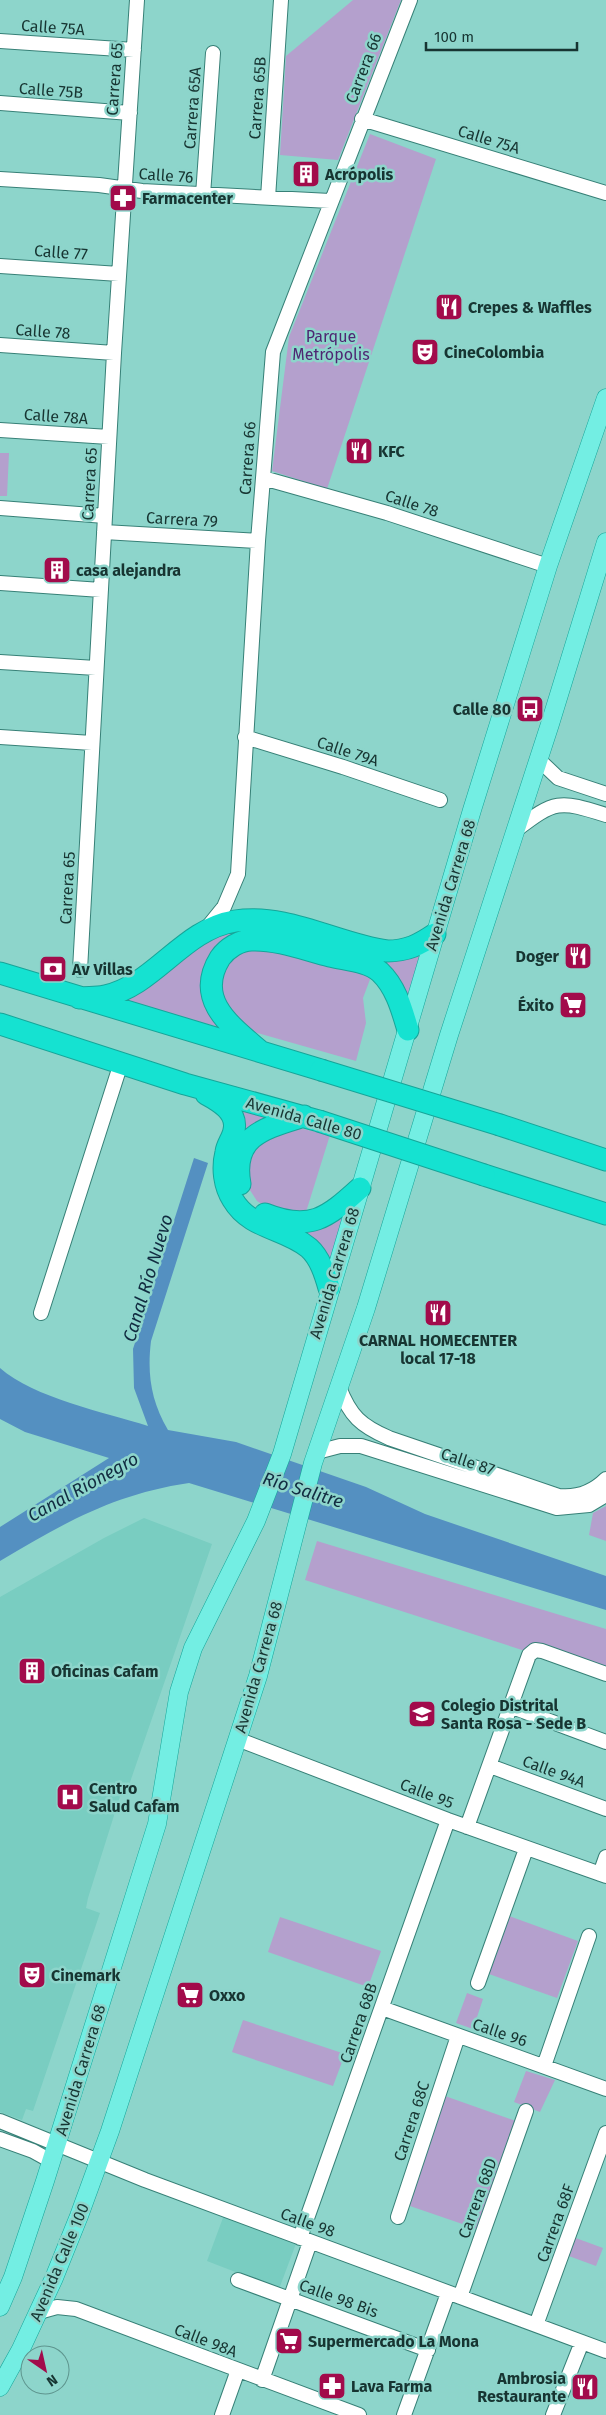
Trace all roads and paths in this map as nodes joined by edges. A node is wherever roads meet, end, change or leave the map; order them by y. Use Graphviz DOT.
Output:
graph roads {
  1 [pos="137,0"];
  2 [pos="281,0"];
  3 [pos="410,0"];
  4 [pos="0,41"];
  5 [pos="134,50"];
  6 [pos="213,53"];
  7 [pos="0,104"];
  8 [pos="130,113"];
  9 [pos="362,119"];
  10 [pos="0,179"];
  11 [pos="125,189"];
  12 [pos="606,193"];
  13 [pos="203,195"];
  14 [pos="268,198"];
  15 [pos="330,201"];
  16 [pos="0,266"];
  17 [pos="120,274"];
  18 [pos="0,345"];
  19 [pos="114,353"];
  20 [pos="606,398"];
  21 [pos="0,430"];
  22 [pos="110,438"];
  23 [pos="264,478"];
  24 [pos="0,508"];
  25 [pos="105,516"];
  26 [pos="104,532"];
  27 [pos="258,541"];
  28 [pos="606,542"];
  29 [pos="548,566"];
  30 [pos="0,583"];
  31 [pos="101,590"];
  32 [pos="0,662"];
  33 [pos="96,668"];
  34 [pos="0,737"];
  35 [pos="245,737"];
  36 [pos="92,743"];
  37 [pos="539,760"];
  38 [pos="606,794"];
  39 [pos="440,800"];
  40 [pos="606,816"];
  41 [pos="516,830"];
  42 [pos="203,932"];
  43 [pos="436,934"];
  44 [pos="80,970"];
  45 [pos="0,973"];
  46 [pos="79,998"];
  47 [pos="0,1024"];
  48 [pos="408,1030"];
  49 [pos="260,1051"];
  50 [pos="121,1063"];
  51 [pos="186,1084"];
  52 [pos="312,1118"];
  53 [pos="606,1160"];
  54 [pos="360,1188"];
  55 [pos="606,1214"];
  56 [pos="329,1288"];
  57 [pos="41,1313"];
  58 [pos="339,1387"];
  59 [pos="315,1458"];
  60 [pos="606,1479"];
  61 [pos="600,1493"];
  62 [pos="606,1674"];
  63 [pos="512,1707"];
  64 [pos="237,1738"];
  65 [pos="606,1742"];
  66 [pos="490,1766"];
  67 [pos="606,1808"];
  68 [pos="448,1820"];
  69 [pos="467,1826"];
  70 [pos="526,1849"];
  71 [pos="606,1858"];
  72 [pos="603,1875"];
  73 [pos="588,1936"];
  74 [pos="478,1983"];
  75 [pos="382,2008"];
  76 [pos="458,2036"];
  77 [pos="544,2066"];
  78 [pos="606,2089"];
  79 [pos="526,2111"];
  80 [pos="0,2120"];
  81 [pos="606,2133"];
  82 [pos="0,2139"];
  83 [pos="57,2143"];
  84 [pos="51,2161"];
  85 [pos="99,2161"];
  86 [pos="600,2166"];
  87 [pos="398,2217"];
  88 [pos="305,2240"];
  89 [pos="238,2280"];
  90 [pos="454,2295"];
  91 [pos="290,2299"];
  92 [pos="0,2307"];
  93 [pos="39,2312"];
  94 [pos="536,2325"];
  95 [pos="582,2342"];
  96 [pos="428,2350"];
  97 [pos="606,2351"];
  98 [pos="238,2370"];
  99 [pos="262,2380"];
  100 [pos="0,2387"];
  101 [pos="222,2415"];
  102 [pos="359,2415"];
  103 [pos="404,2415"];
  104 [pos="553,2415"];
  1 -- 5 [label="street, Carrera 65"];
  2 -- 14 [label="street, Carrera 65B"];
  3 -- 9 [label="street, Carrera 66"];
  4 -- 5 [label="street, Calle 75A"];
  5 -- 8 [label="street, Carrera 65"];
  6 -- 13 [label="street, Carrera 65A"];
  7 -- 8 [label="street, Calle 75B"];
  8 -- 11 [label="street, Carrera 65"];
  9 -- 12 [label="street, Calle 75A"];
  9 -- 15 [label="street, Carrera 66"];
  10 -- 11 [label="street, Calle 76"];
  11 -- 13 [label="street, Calle 76"];
  11 -- 17 [label="street, Carrera 65"];
  13 -- 14 [label="street, Calle 76"];
  14 -- 15 [label="street, Calle 76"];
  15 -- 23 [label="street, Carrera 66"];
  16 -- 17 [label="street, Calle 77"];
  17 -- 19 [label="street, Carrera 65"];
  18 -- 19 [label="street, Calle 78"];
  19 -- 22 [label="street, Carrera 65"];
  20 -- 29 [label="main road, Avenida Carrera 68"];
  21 -- 22 [label="street, Calle 78A"];
  22 -- 25 [label="street, Carrera 65"];
  23 -- 27 [label="street, Carrera 66"];
  23 -- 29 [label="street, Calle 78"];
  24 -- 25 [label="street"];
  25 -- 26 [label="street, Carrera 65"];
  26 -- 27 [label="street, Carrera 79"];
  26 -- 31 [label="street, Carrera 65"];
  27 -- 35 [label="street, Carrera 66"];
  28 -- 37 [label="main road, Avenida Carrera 68"];
  29 -- 43 [label="main road, Avenida Carrera 68"];
  30 -- 31 [label="street"];
  31 -- 33 [label="street, Carrera 65"];
  32 -- 33 [label="street"];
  33 -- 36 [label="street, Carrera 65"];
  34 -- 36 [label="street"];
  35 -- 39 [label="street, Calle 79A"];
  35 -- 42 [label="street, Carrera 66"];
  36 -- 44 [label="street, Carrera 65"];
  37 -- 38 [label="street"];
  37 -- 41 [label="main road, Avenida Carrera 68"];
  40 -- 41 [label="street"];
  41 -- 58 [label="main road, Avenida Carrera 68"];
  42 -- 43 [label="highway"];
  42 -- 46 [label="highway"];
  43 -- 48 [label="main road, Avenida Carrera 68"];
  45 -- 46 [label="highway"];
  46 -- 49 [label="highway"];
  47 -- 50 [label="highway, Avenida Calle 80"];
  48 -- 49 [label="highway"];
  48 -- 54 [label="main road, Avenida Carrera 68"];
  49 -- 53 [label="highway, bridge"];
  50 -- 51 [label="highway, Avenida Calle 80"];
  50 -- 57 [label="street"];
  51 -- 52 [label="highway, Avenida Calle 80"];
  51 -- 56 [label="highway"];
  52 -- 54 [label="highway"];
  52 -- 55 [label="highway, Avenida Calle 80, bridge"];
  54 -- 56 [label="main road, Avenida Carrera 68"];
  56 -- 83 [label="main road, Avenida Carrera 68"];
  58 -- 59 [label="main road, Avenida Carrera 68"];
  58 -- 61 [label="street, Calle 87"];
  59 -- 61 [label="street, Calle 87"];
  59 -- 64 [label="main road, Avenida Carrera 68"];
  60 -- 61 [label="street"];
  62 -- 63 [label="street"];
  63 -- 65 [label="street"];
  63 -- 66 [label="street"];
  64 -- 68 [label="street, Calle 95"];
  64 -- 85 [label="main road, Avenida Carrera 68"];
  66 -- 67 [label="street, Calle 94A"];
  66 -- 69 [label="street"];
  68 -- 69 [label="street, Calle 95"];
  68 -- 75 [label="street, Carrera 68B"];
  69 -- 70 [label="street, Calle 95"];
  70 -- 72 [label="street, Calle 95"];
  70 -- 74 [label="street"];
  71 -- 72 [label="street"];
  73 -- 77 [label="street"];
  75 -- 76 [label="street, Calle 96"];
  75 -- 88 [label="street, Carrera 68B"];
  76 -- 77 [label="street, Calle 96"];
  76 -- 87 [label="street, Carrera 68C"];
  77 -- 78 [label="street, Calle 96"];
  79 -- 90 [label="street, Carrera 68D"];
  80 -- 83 [label="street, Calle 98"];
  81 -- 86 [label="street, Carrera 68F"];
  82 -- 84 [label="street"];
  83 -- 84 [label="main road"];
  83 -- 85 [label="street, Calle 98"];
  84 -- 92 [label="main road"];
  85 -- 88 [label="street, Calle 98"];
  85 -- 93 [label="main road, Avenida Calle 100"];
  86 -- 94 [label="street, Carrera 68F"];
  88 -- 90 [label="street, Calle 98"];
  88 -- 91 [label="street, Carrera 68B"];
  89 -- 91 [label="street, Calle 98 Bis"];
  90 -- 94 [label="street, Calle 98"];
  90 -- 96 [label="street, Carrera 68D"];
  91 -- 96 [label="street, Calle 98 Bis"];
  91 -- 99 [label="street, Carrera 68B"];
  93 -- 98 [label="street, Calle 98A"];
  93 -- 100 [label="main road, Avenida Calle 100"];
  94 -- 95 [label="street, Calle 98"];
  95 -- 97 [label="street, Calle 98"];
  95 -- 104 [label="street"];
  96 -- 103 [label="street, Carrera 68D"];
  98 -- 99 [label="street, Calle 98A"];
  98 -- 101 [label="street"];
  99 -- 102 [label="street, Calle 98A"];
}
